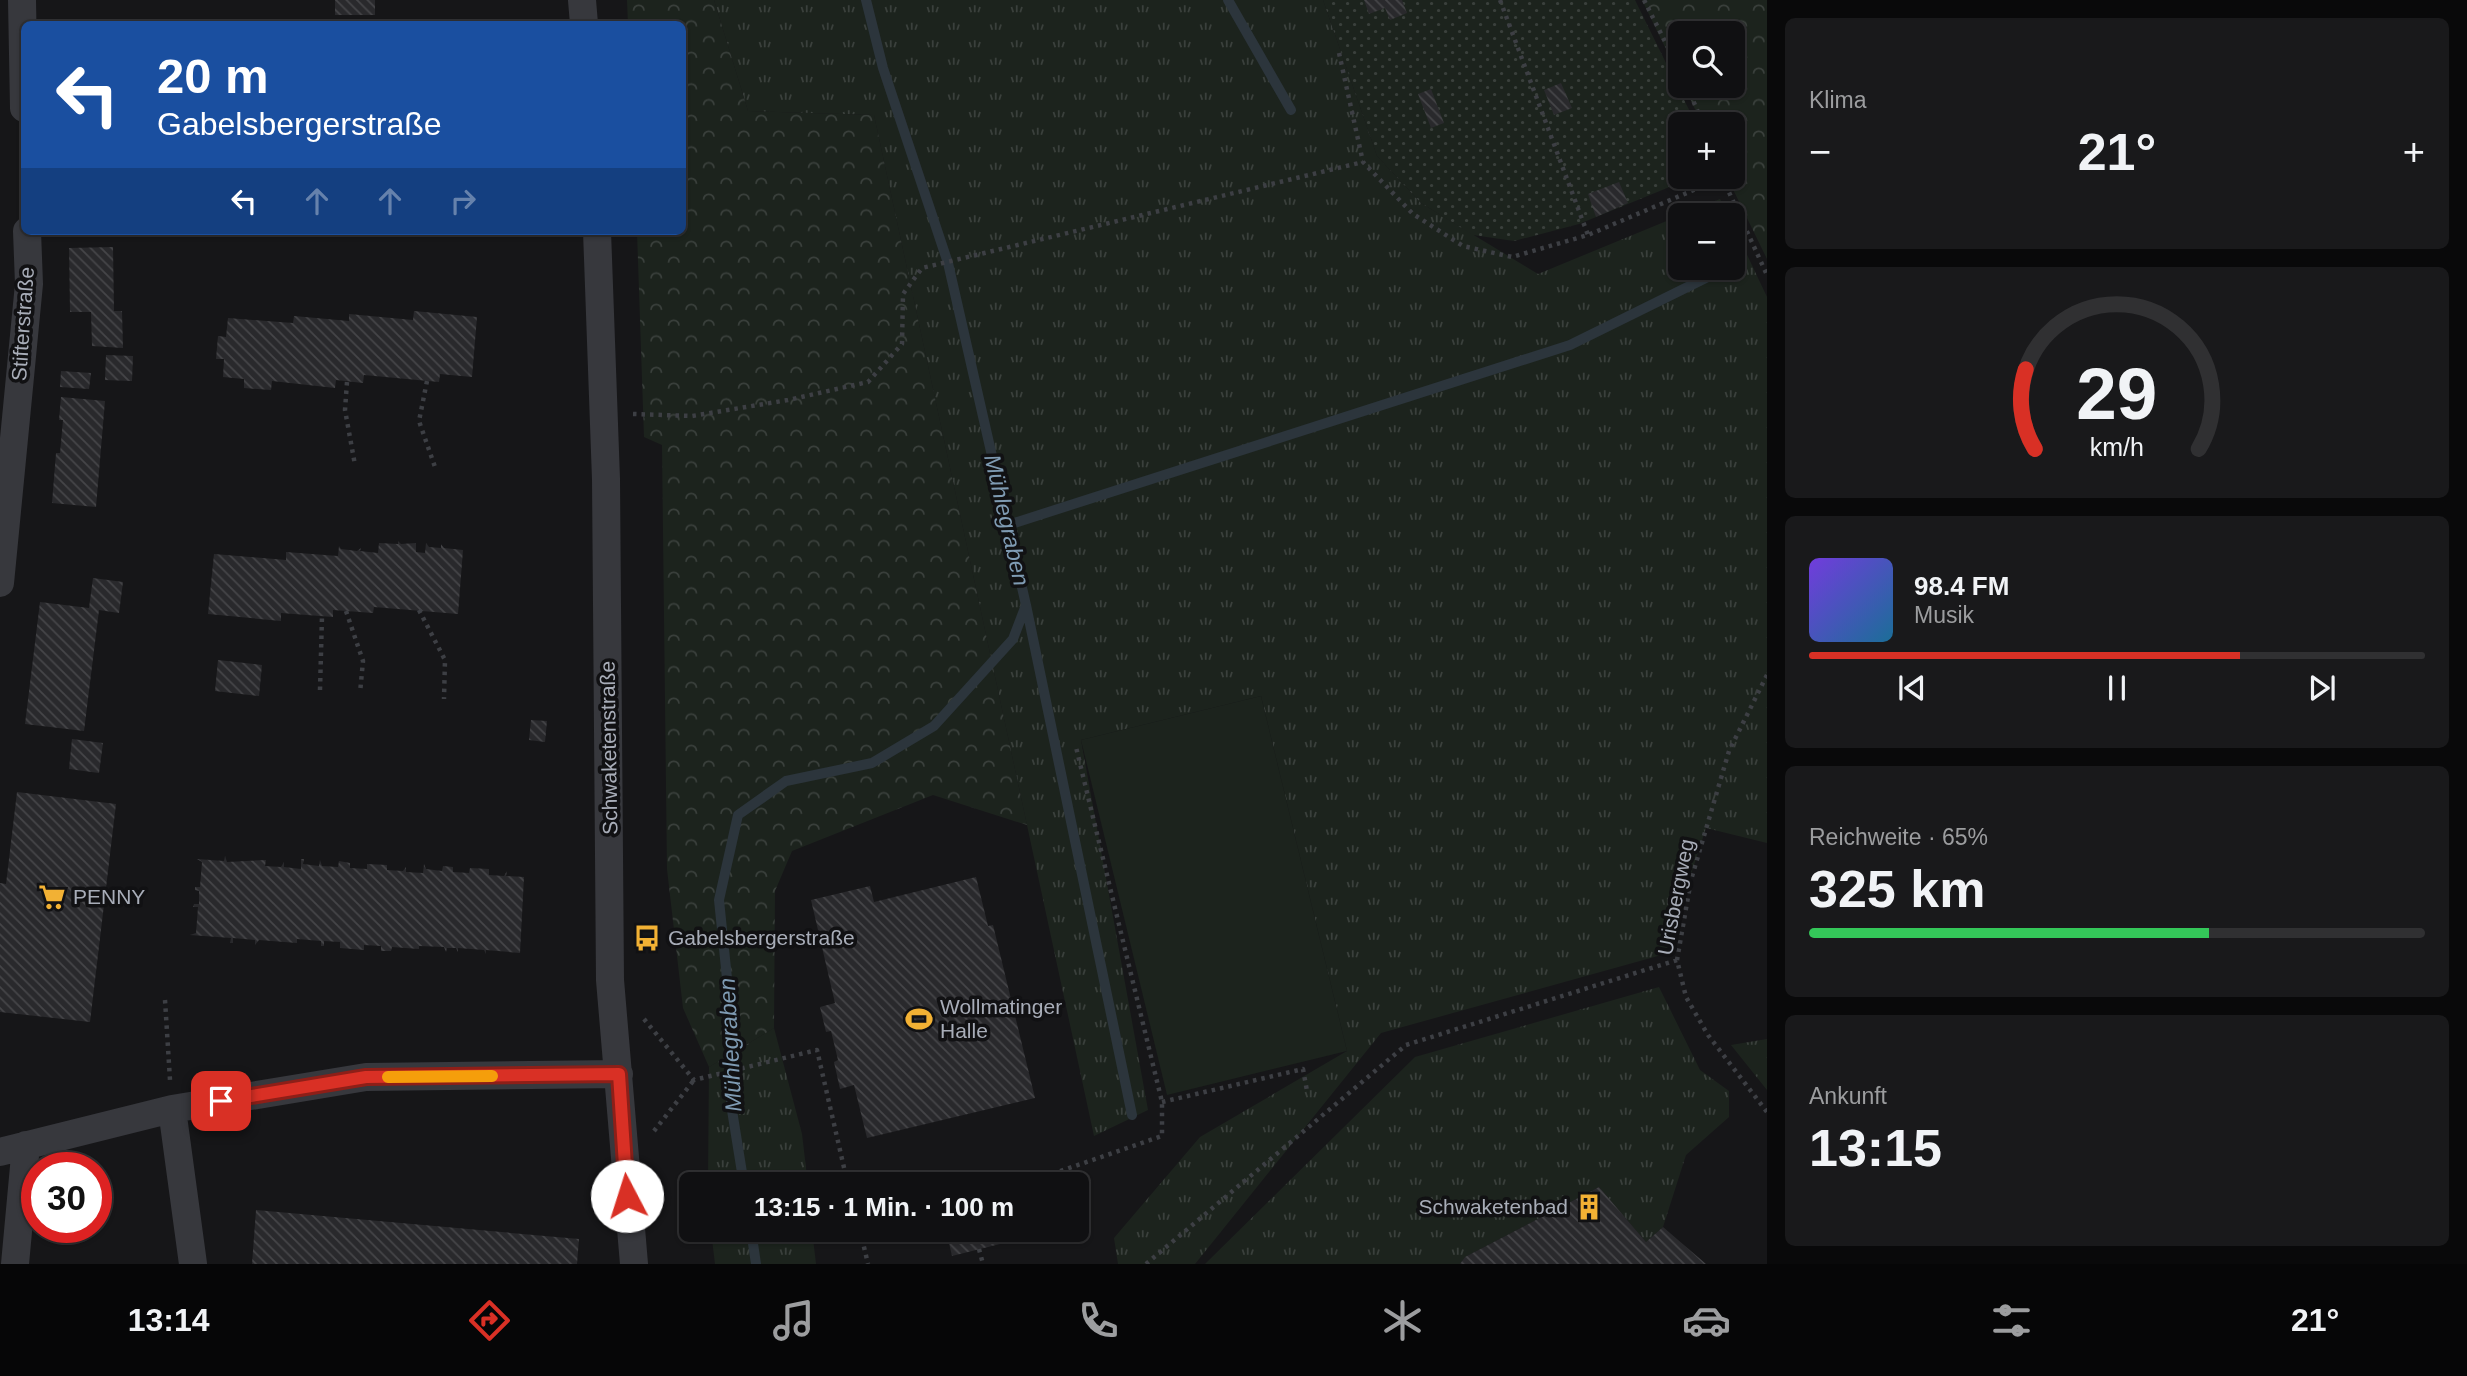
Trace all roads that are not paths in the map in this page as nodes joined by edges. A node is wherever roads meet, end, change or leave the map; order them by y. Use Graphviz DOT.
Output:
graph roads {
  1 [pos="22,0"];
  2 [pos="582,0"];
  3 [pos="22,21"];
  4 [pos="583,21"];
  5 [pos="27,235"];
  6 [pos="597,235"];
  7 [pos="0,583"];
  8 [pos="619,1074"];
  9 [pos="172,1109"];
  10 [pos="13,1149"];
  11 [pos="15,1264"];
  12 [pos="193,1264"];
  13 [pos="634,1264"];
  1 -- 3 [label="street"];
  2 -- 4 [label="street"];
  5 -- 7 [label="street, Stifterstraße"];
  6 -- 8 [label="street, Schwaketenstraße"];
  8 -- 9 [label="street"];
  8 -- 13 [label="street, Schwaketenstraße"];
  9 -- 10 [label="street"];
  9 -- 12 [label="street"];
  10 -- 11 [label="street"];
}
